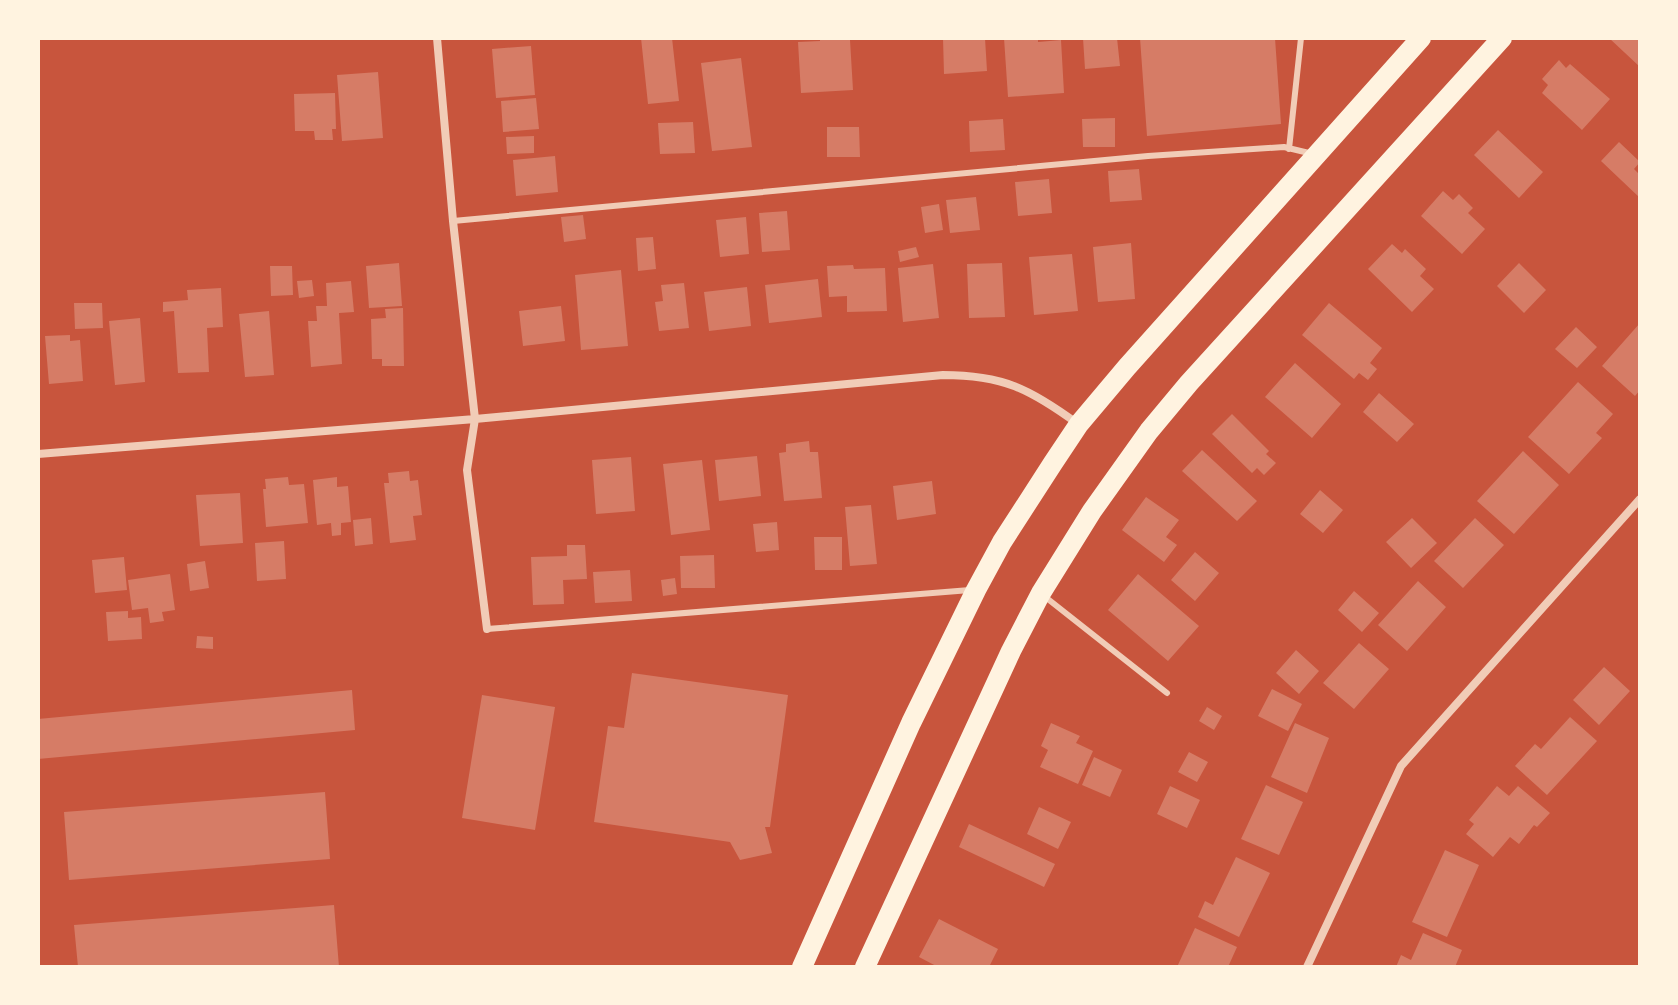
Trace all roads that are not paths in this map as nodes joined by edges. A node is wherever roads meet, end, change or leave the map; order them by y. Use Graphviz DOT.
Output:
graph roads {
  1 [pos="437,38"];
  2 [pos="1301,38"];
  3 [pos="1421,38"];
  4 [pos="1502,38"];
  5 [pos="1289,149"];
  6 [pos="1316,155"];
  7 [pos="453,221"];
  8 [pos="475,419"];
  9 [pos="1079,424"];
  10 [pos="38,454"];
  11 [pos="1640,499"];
  12 [pos="976,590"];
  13 [pos="1041,593"];
  14 [pos="487,629"];
  15 [pos="1167,693"];
  16 [pos="802,967"];
  17 [pos="865,967"];
  18 [pos="1307,967"];
  1 -- 7 [label="street"];
  2 -- 5 [label="lane"];
  3 -- 6 [label="main road"];
  4 -- 13 [label="main road"];
  5 -- 6 [label="lane"];
  5 -- 7 [label="lane"];
  6 -- 9 [label="main road"];
  7 -- 8 [label="street"];
  8 -- 9 [label="street"];
  8 -- 10 [label="street"];
  8 -- 14 [label="street"];
  9 -- 12 [label="main road"];
  11 -- 18 [label="street"];
  12 -- 14 [label="lane"];
  12 -- 16 [label="main road"];
  13 -- 15 [label="lane"];
  13 -- 17 [label="main road"];
}
